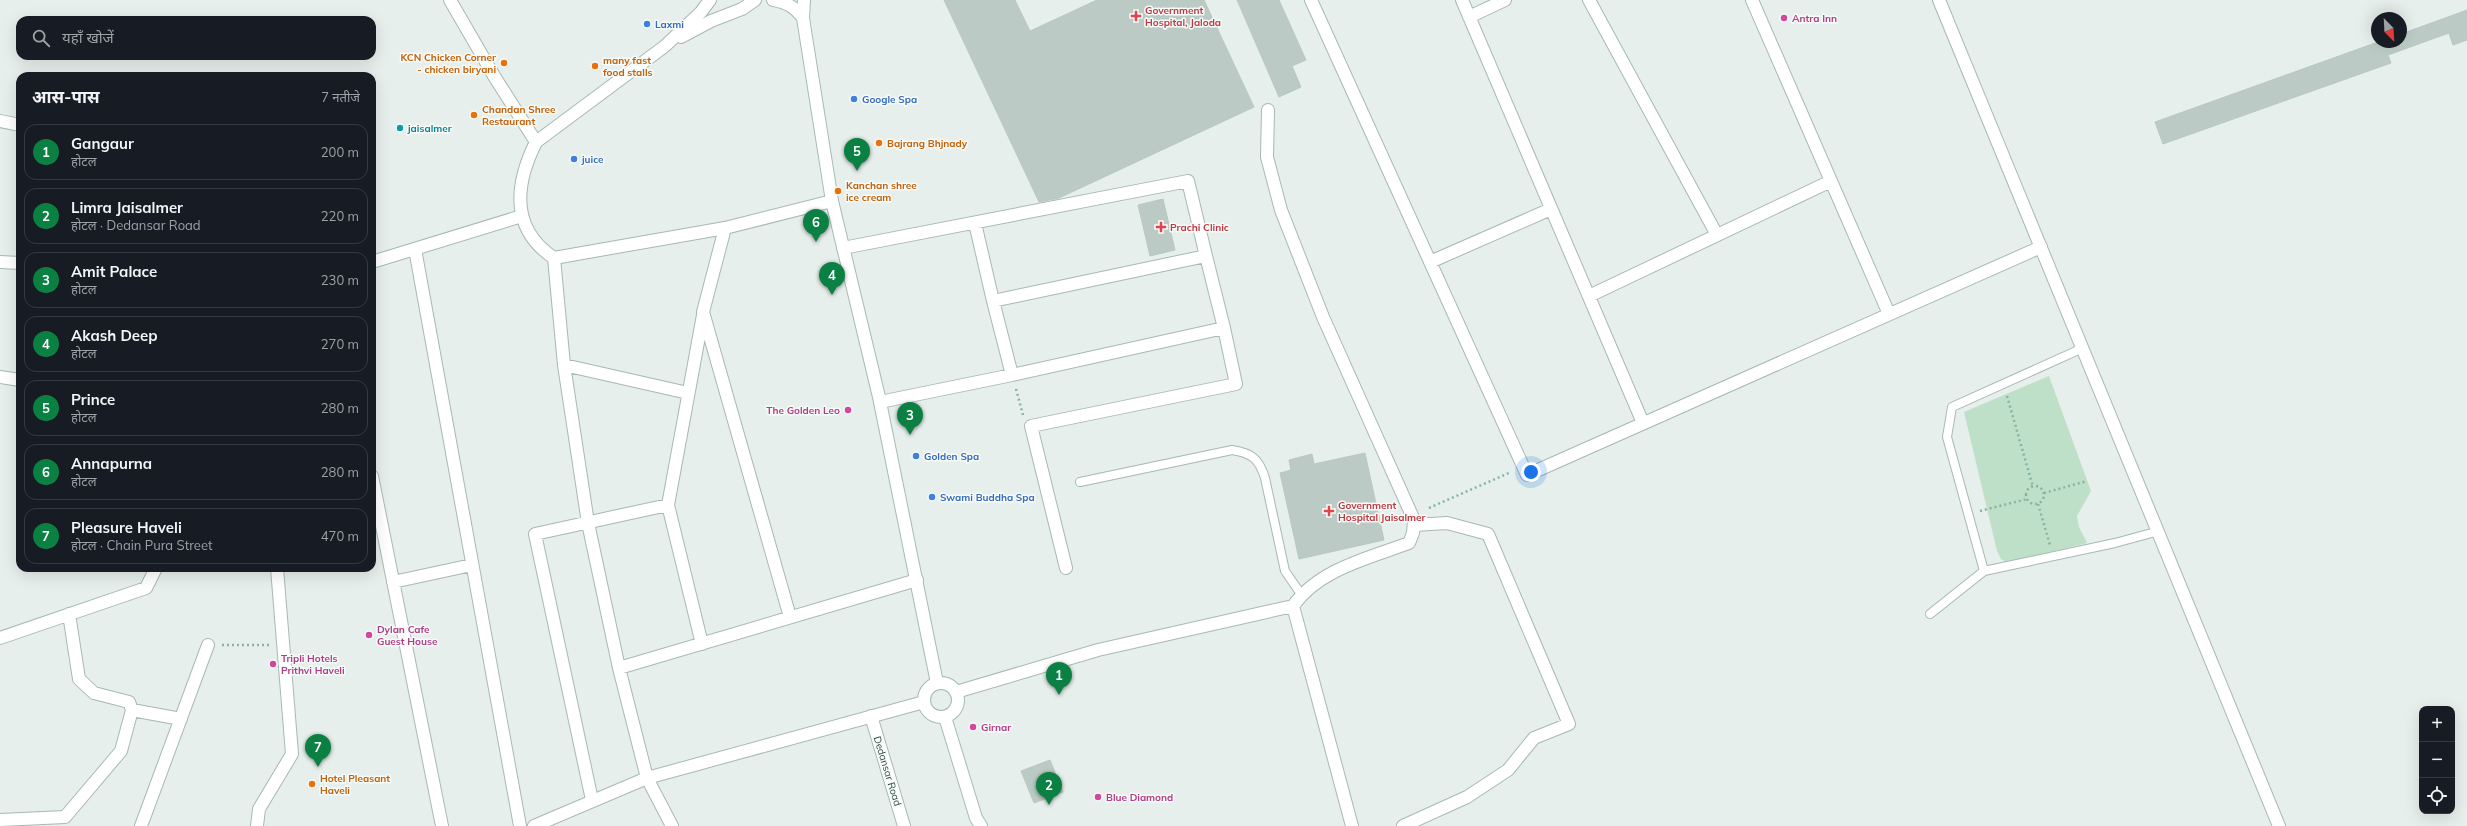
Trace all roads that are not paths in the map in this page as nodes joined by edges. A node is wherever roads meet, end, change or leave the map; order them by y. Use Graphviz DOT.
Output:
graph roads {
  1 [pos="450,0"];
  2 [pos="710,0"];
  3 [pos="755,0"];
  4 [pos="773,0"];
  5 [pos="804,0"];
  6 [pos="1311,0"];
  7 [pos="1462,0"];
  8 [pos="1505,0"];
  9 [pos="1589,0"];
  10 [pos="1752,0"];
  11 [pos="1939,0"];
  12 [pos="1469,17"];
  13 [pos="803,18"];
  14 [pos="665,46"];
  15 [pos="1268,110"];
  16 [pos="0,121"];
  17 [pos="16,124"];
  18 [pos="536,142"];
  19 [pos="1831,181"];
  20 [pos="832,201"];
  21 [pos="1551,209"];
  22 [pos="522,216"];
  23 [pos="975,223"];
  24 [pos="725,228"];
  25 [pos="1717,235"];
  26 [pos="2041,247"];
  27 [pos="843,248"];
  28 [pos="415,249"];
  29 [pos="1206,256"];
  30 [pos="554,258"];
  31 [pos="376,261"];
  32 [pos="0,262"];
  33 [pos="1430,262"];
  34 [pos="16,263"];
  35 [pos="1589,296"];
  36 [pos="994,301"];
  37 [pos="703,312"];
  38 [pos="1889,314"];
  39 [pos="1224,328"];
  40 [pos="2083,348"];
  41 [pos="564,365"];
  42 [pos="1012,375"];
  43 [pos="0,377"];
  44 [pos="16,379"];
  45 [pos="688,393"];
  46 [pos="880,402"];
  47 [pos="1643,423"];
  48 [pos="1080,482"];
  49 [pos="376,496"];
  50 [pos="668,505"];
  51 [pos="1413,521"];
  52 [pos="588,523"];
  53 [pos="2159,531"];
  54 [pos="472,565"];
  55 [pos="1066,568"];
  56 [pos="1984,571"];
  57 [pos="154,572"];
  58 [pos="277,572"];
  59 [pos="916,580"];
  60 [pos="393,582"];
  61 [pos="1301,594"];
  62 [pos="1293,606"];
  63 [pos="69,614"];
  64 [pos="1930,614"];
  65 [pos="790,618"];
  66 [pos="0,638"];
  67 [pos="702,644"];
  68 [pos="208,646"];
  69 [pos="619,668"];
  70 [pos="937,683"];
  71 [pos="956,692"];
  72 [pos="924,702"];
  73 [pos="132,710"];
  74 [pos="871,716"];
  75 [pos="945,717"];
  76 [pos="181,719"];
  77 [pos="647,778"];
  78 [pos="592,800"];
  79 [pos="0,820"];
  80 [pos="141,826"];
  81 [pos="258,826"];
  82 [pos="442,826"];
  83 [pos="520,826"];
  84 [pos="534,826"];
  85 [pos="672,826"];
  86 [pos="904,826"];
  87 [pos="981,826"];
  88 [pos="1352,826"];
  89 [pos="1403,826"];
  90 [pos="2279,826"];
  1 -- 18 [label="street"];
  2 -- 14 [label="street"];
  3 -- 14 [label="street"];
  4 -- 13 [label="street"];
  5 -- 13 [label="street"];
  6 -- 33 [label="street"];
  7 -- 12 [label="street"];
  8 -- 12 [label="street"];
  9 -- 25 [label="street"];
  10 -- 19 [label="street"];
  11 -- 26 [label="street"];
  12 -- 21 [label="street"];
  13 -- 20 [label="street"];
  14 -- 18 [label="street"];
  15 -- 51 [label="street"];
  16 -- 17 [label="street"];
  18 -- 22 [label="street"];
  19 -- 25 [label="street"];
  19 -- 38 [label="street"];
  20 -- 24 [label="street"];
  20 -- 27 [label="street"];
  21 -- 33 [label="street"];
  21 -- 35 [label="street"];
  22 -- 28 [label="street"];
  22 -- 30 [label="street"];
  23 -- 27 [label="street"];
  23 -- 29 [label="street"];
  23 -- 36 [label="street"];
  24 -- 30 [label="street"];
  24 -- 37 [label="street"];
  25 -- 35 [label="street"];
  26 -- 38 [label="street"];
  26 -- 40 [label="street"];
  27 -- 46 [label="street"];
  28 -- 31 [label="street"];
  28 -- 54 [label="street"];
  29 -- 36 [label="street"];
  29 -- 39 [label="street"];
  30 -- 41 [label="street"];
  32 -- 34 [label="street"];
  33 -- 47 [label="street"];
  35 -- 47 [label="street"];
  36 -- 42 [label="street"];
  37 -- 45 [label="street"];
  37 -- 65 [label="street"];
  38 -- 47 [label="street"];
  39 -- 42 [label="street"];
  39 -- 55 [label="street"];
  40 -- 53 [label="street"];
  40 -- 56 [label="lane"];
  41 -- 45 [label="street"];
  41 -- 52 [label="street"];
  42 -- 46 [label="street"];
  43 -- 44 [label="street"];
  45 -- 50 [label="street"];
  46 -- 59 [label="street"];
  48 -- 61 [label="lane"];
  49 -- 60 [label="street"];
  50 -- 52 [label="street"];
  50 -- 67 [label="street"];
  51 -- 61 [label="street"];
  51 -- 89 [label="street"];
  52 -- 69 [label="street"];
  52 -- 78 [label="street"];
  53 -- 56 [label="lane"];
  53 -- 90 [label="street"];
  54 -- 60 [label="street"];
  54 -- 83 [label="street"];
  56 -- 64 [label="lane"];
  57 -- 63 [label="street"];
  58 -- 81 [label="street"];
  59 -- 65 [label="street"];
  59 -- 70 [label="street"];
  60 -- 82 [label="street"];
  61 -- 62 [label="street"];
  62 -- 71 [label="street"];
  62 -- 88 [label="street"];
  63 -- 66 [label="street"];
  63 -- 73 [label="street"];
  65 -- 67 [label="street"];
  67 -- 69 [label="street"];
  68 -- 76 [label="street"];
  69 -- 77 [label="street"];
  70 -- 71 [label="street"];
  70 -- 72 [label="street"];
  71 -- 75 [label="street"];
  72 -- 74 [label="street"];
  72 -- 75 [label="street"];
  73 -- 76 [label="street"];
  73 -- 79 [label="street"];
  74 -- 77 [label="street"];
  74 -- 86 [label="street, Dedansar Road"];
  75 -- 87 [label="street"];
  76 -- 80 [label="street"];
  77 -- 78 [label="street"];
  77 -- 85 [label="street"];
  78 -- 84 [label="street"];
}
